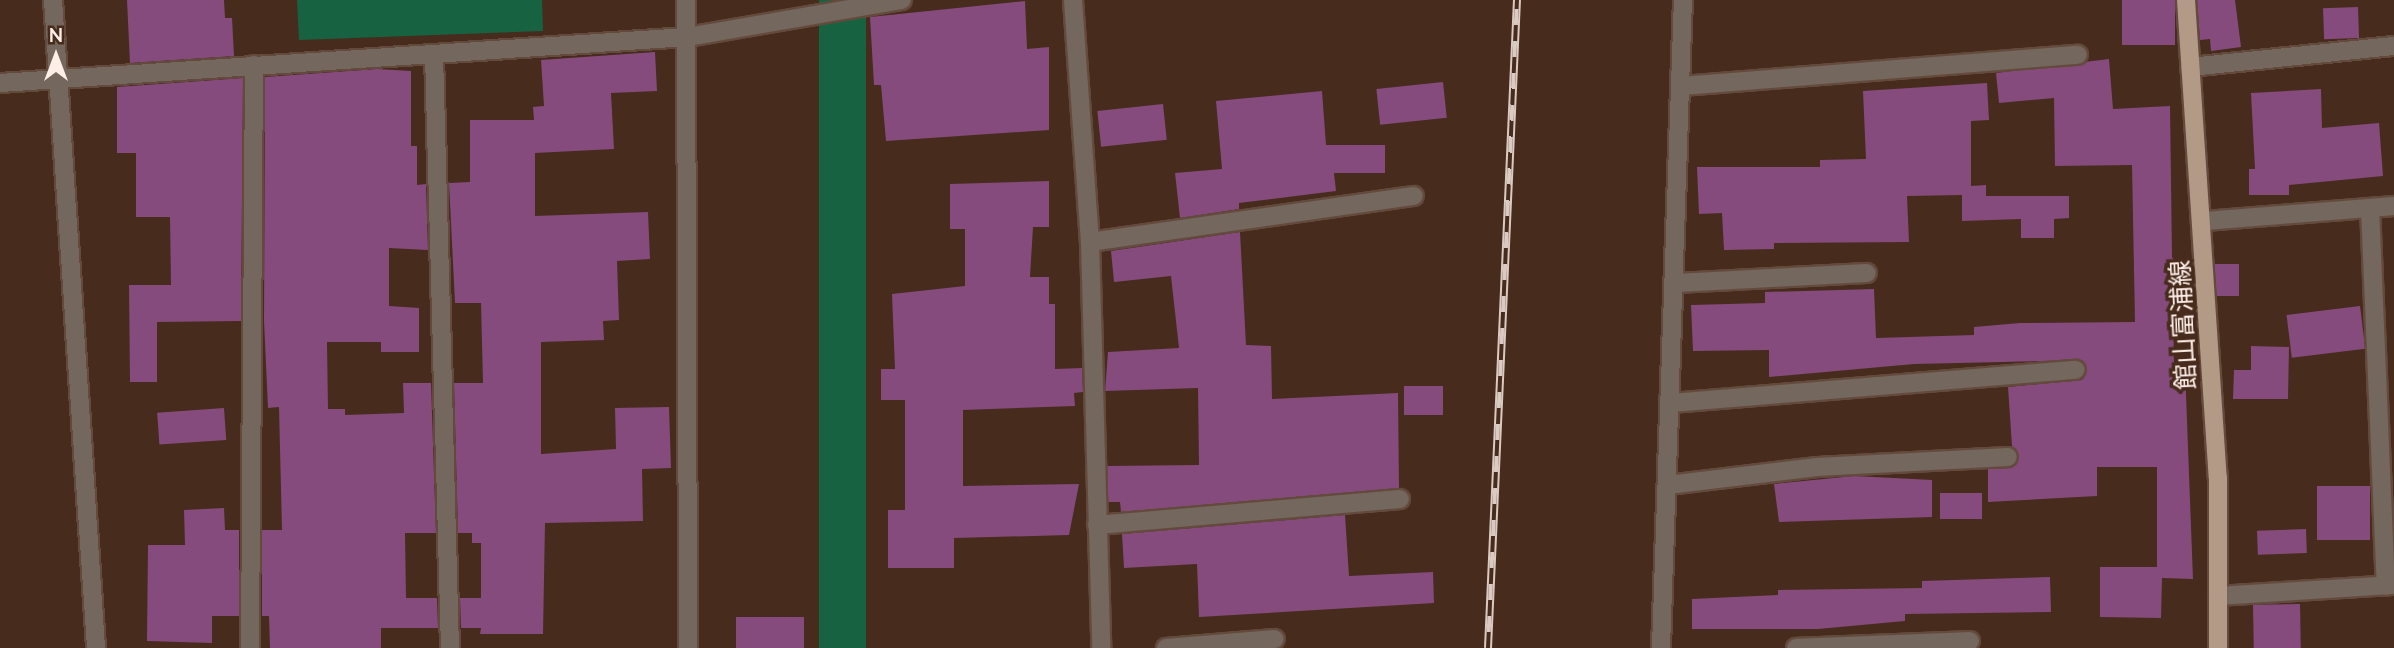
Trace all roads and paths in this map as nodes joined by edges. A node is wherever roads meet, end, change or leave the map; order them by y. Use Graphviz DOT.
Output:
graph roads {
  1 [pos="53,0"];
  2 [pos="686,0"];
  3 [pos="902,0"];
  4 [pos="1073,0"];
  5 [pos="1683,0"];
  6 [pos="2186,0"];
  7 [pos="687,37"];
  8 [pos="2394,46"];
  9 [pos="434,54"];
  10 [pos="2078,55"];
  11 [pos="254,65"];
  12 [pos="2190,67"];
  13 [pos="58,80"];
  14 [pos="0,83"];
  15 [pos="1681,86"];
  16 [pos="1414,196"];
  17 [pos="2394,206"];
  18 [pos="2370,208"];
  19 [pos="2204,221"];
  20 [pos="1090,242"];
  21 [pos="1867,273"];
  22 [pos="1676,283"];
  23 [pos="2076,370"];
  24 [pos="1671,403"];
  25 [pos="2008,457"];
  26 [pos="1668,485"];
  27 [pos="1400,499"];
  28 [pos="1097,524"];
  29 [pos="2390,585"];
  30 [pos="2218,596"];
  31 [pos="1275,639"];
  32 [pos="1970,641"];
  33 [pos="96,648"];
  34 [pos="250,648"];
  35 [pos="450,648"];
  36 [pos="688,648"];
  37 [pos="1101,648"];
  38 [pos="1166,648"];
  39 [pos="1661,648"];
  40 [pos="1796,648"];
  41 [pos="2218,648"];
  1 -- 13 [label="street"];
  2 -- 7 [label="street"];
  3 -- 7 [label="street"];
  4 -- 20 [label="street"];
  5 -- 15 [label="street"];
  6 -- 12 [label="main road, 館山富浦線"];
  7 -- 9 [label="street"];
  7 -- 36 [label="street"];
  8 -- 12 [label="street"];
  9 -- 11 [label="street"];
  9 -- 35 [label="street"];
  10 -- 15 [label="street"];
  11 -- 13 [label="street"];
  11 -- 34 [label="street"];
  12 -- 19 [label="main road, 館山富浦線"];
  13 -- 14 [label="street"];
  13 -- 33 [label="street"];
  15 -- 22 [label="street"];
  16 -- 20 [label="street"];
  17 -- 18 [label="street"];
  18 -- 19 [label="street"];
  18 -- 29 [label="street"];
  19 -- 30 [label="main road, 館山富浦線"];
  20 -- 28 [label="street"];
  21 -- 22 [label="street"];
  22 -- 24 [label="street"];
  23 -- 24 [label="street"];
  24 -- 26 [label="street"];
  25 -- 26 [label="street"];
  26 -- 39 [label="street"];
  27 -- 28 [label="street"];
  28 -- 37 [label="street"];
  29 -- 30 [label="street"];
  30 -- 41 [label="main road, 館山富浦線"];
  31 -- 38 [label="street"];
  32 -- 40 [label="street"];
}
